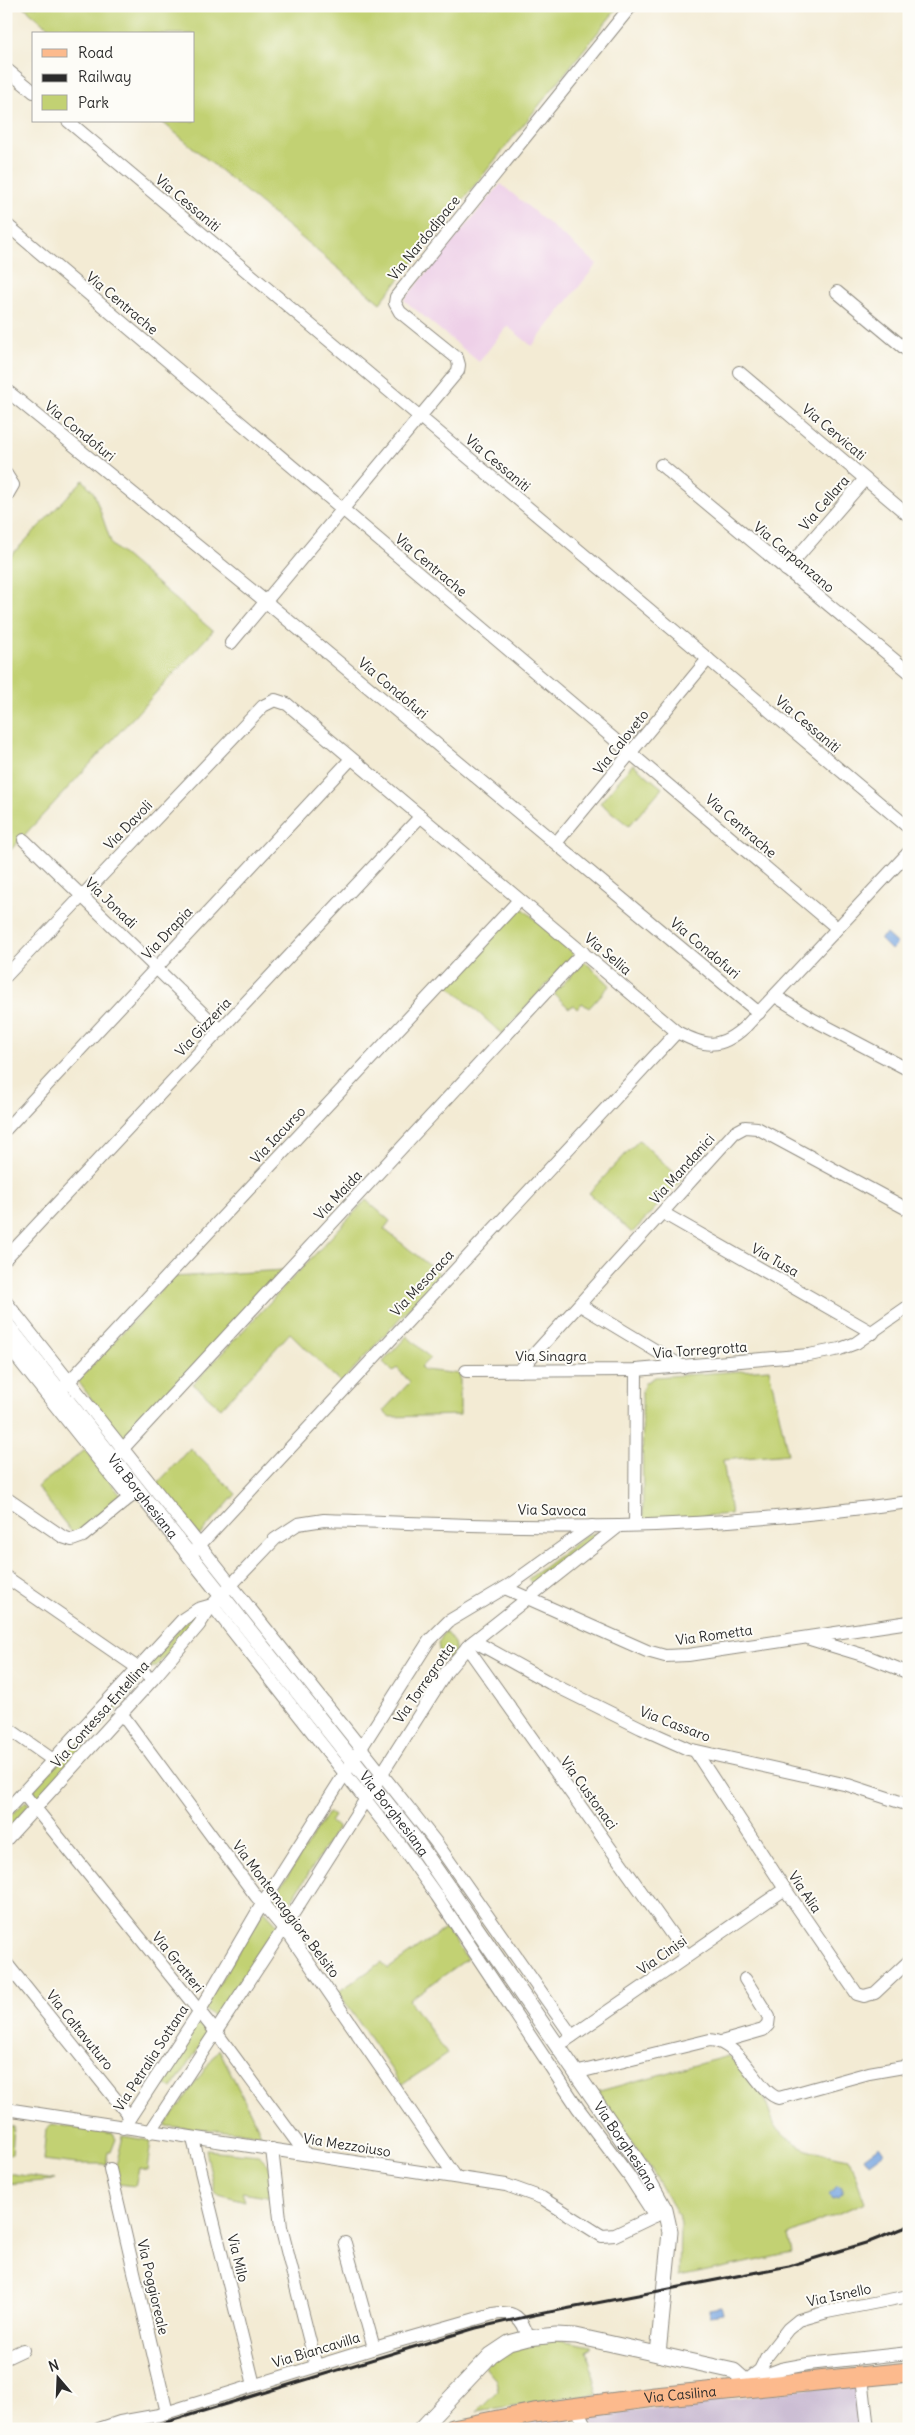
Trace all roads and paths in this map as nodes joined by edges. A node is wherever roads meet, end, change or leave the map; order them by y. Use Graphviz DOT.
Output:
graph roads {
  1 [pos="631,6"];
  2 [pos="6,69"];
  3 [pos="32,90"];
  4 [pos="69,122"];
  5 [pos="6,224"];
  6 [pos="837,292"];
  7 [pos="909,352"];
  8 [pos="739,372"];
  9 [pos="6,390"];
  10 [pos="420,417"];
  11 [pos="661,465"];
  12 [pos="6,474"];
  13 [pos="865,479"];
  14 [pos="6,498"];
  15 [pos="342,510"];
  16 [pos="909,516"];
  17 [pos="786,570"];
  18 [pos="265,601"];
  19 [pos="231,643"];
  20 [pos="708,659"];
  21 [pos="909,672"];
  22 [pos="275,700"];
  23 [pos="632,752"];
  24 [pos="351,759"];
  25 [pos="420,816"];
  26 [pos="909,828"];
  27 [pos="24,840"];
  28 [pos="556,843"];
  29 [pos="909,852"];
  30 [pos="81,895"];
  31 [pos="519,900"];
  32 [pos="837,928"];
  33 [pos="583,952"];
  34 [pos="156,967"];
  35 [pos="6,976"];
  36 [pos="775,996"];
  37 [pos="759,1013"];
  38 [pos="221,1030"];
  39 [pos="677,1032"];
  40 [pos="909,1070"];
  41 [pos="6,1129"];
  42 [pos="909,1210"];
  43 [pos="663,1213"];
  44 [pos="6,1258"];
  45 [pos="6,1302"];
  46 [pos="580,1305"];
  47 [pos="909,1306"];
  48 [pos="6,1324"];
  49 [pos="873,1333"];
  50 [pos="6,1344"];
  51 [pos="682,1367"];
  52 [pos="636,1370"];
  53 [pos="466,1371"];
  54 [pos="519,1371"];
  55 [pos="64,1386"];
  56 [pos="118,1454"];
  57 [pos="134,1494"];
  58 [pos="6,1498"];
  59 [pos="909,1502"];
  60 [pos="635,1525"];
  61 [pos="592,1526"];
  62 [pos="619,1526"];
  63 [pos="195,1551"];
  64 [pos="6,1577"];
  65 [pos="505,1588"];
  66 [pos="222,1595"];
  67 [pos="529,1599"];
  68 [pos="909,1622"];
  69 [pos="805,1638"];
  70 [pos="470,1644"];
  71 [pos="138,1668"];
  72 [pos="909,1673"];
  73 [pos="153,1679"];
  74 [pos="122,1713"];
  75 [pos="6,1727"];
  76 [pos="360,1748"];
  77 [pos="695,1751"];
  78 [pos="54,1760"];
  79 [pos="351,1760"];
  80 [pos="381,1773"];
  81 [pos="343,1774"];
  82 [pos="24,1793"];
  83 [pos="368,1793"];
  84 [pos="909,1805"];
  85 [pos="36,1808"];
  86 [pos="6,1811"];
  87 [pos="6,1840"];
  88 [pos="785,1889"];
  89 [pos="262,1904"];
  90 [pos="284,1928"];
  91 [pos="687,1956"];
  92 [pos="909,1961"];
  93 [pos="6,1963"];
  94 [pos="745,1979"];
  95 [pos="199,2012"];
  96 [pos="216,2032"];
  97 [pos="572,2036"];
  98 [pos="721,2042"];
  99 [pos="556,2047"];
  100 [pos="909,2066"];
  101 [pos="575,2073"];
  102 [pos="6,2109"];
  103 [pos="130,2117"];
  104 [pos="123,2128"];
  105 [pos="150,2132"];
  106 [pos="194,2139"];
  107 [pos="272,2149"];
  108 [pos="305,2153"];
  109 [pos="110,2169"];
  110 [pos="635,2172"];
  111 [pos="455,2176"];
  112 [pos="660,2213"];
  113 [pos="345,2243"];
  114 [pos="909,2296"];
  115 [pos="528,2338"];
  116 [pos="374,2348"];
  117 [pos="23,2350"];
  118 [pos="909,2353"];
  119 [pos="658,2354"];
  120 [pos="6,2358"];
  121 [pos="316,2366"];
  122 [pos="909,2372"];
  123 [pos="862,2376"];
  124 [pos="254,2385"];
  125 [pos="746,2385"];
  126 [pos="576,2407"];
  127 [pos="167,2413"];
  128 [pos="99,2429"];
  129 [pos="421,2429"];
  130 [pos="453,2429"];
  131 [pos="586,2429"];
  132 [pos="868,2429"];
  1 -- 10 [label="street, Via Nardodipace"];
  2 -- 3 [label="street"];
  4 -- 10 [label="street, Via Cessaniti"];
  5 -- 15 [label="street, Via Centrache"];
  6 -- 7 [label="street"];
  8 -- 13 [label="street, Via Cervicati"];
  9 -- 18 [label="street, Via Condofuri"];
  10 -- 15 [label="street, Via Nardodipace"];
  10 -- 20 [label="street, Via Cessaniti"];
  11 -- 17 [label="street, Via Carpanzano"];
  12 -- 14 [label="street"];
  13 -- 16 [label="street, Via Cervicati"];
  13 -- 17 [label="street, Via Cellara"];
  15 -- 18 [label="street, Via Nardodipace"];
  15 -- 23 [label="street, Via Centrache"];
  17 -- 21 [label="street, Via Carpanzano"];
  18 -- 19 [label="street, Via Nardodipace"];
  18 -- 28 [label="street, Via Condofuri"];
  20 -- 23 [label="street, Via Caloveto"];
  20 -- 26 [label="street, Via Cessaniti"];
  22 -- 24 [label="street, Via Sellia"];
  22 -- 30 [label="street, Via Davoli"];
  23 -- 28 [label="street, Via Caloveto"];
  23 -- 32 [label="street, Via Centrache"];
  24 -- 25 [label="street, Via Sellia"];
  24 -- 34 [label="street, Via Drapia"];
  25 -- 31 [label="street, Via Sellia"];
  25 -- 38 [label="street, Via Gizzeria"];
  27 -- 30 [label="street, Via Jonadi"];
  28 -- 37 [label="street, Via Condofuri"];
  29 -- 32 [label="street, Via Sellia"];
  30 -- 34 [label="street, Via Jonadi"];
  30 -- 35 [label="street, Via Davoli"];
  31 -- 33 [label="street, Via Sellia"];
  31 -- 55 [label="street, Via Iacurso"];
  32 -- 36 [label="street, Via Sellia"];
  33 -- 39 [label="street, Via Sellia"];
  33 -- 56 [label="street, Via Maida"];
  34 -- 38 [label="street, Via Jonadi"];
  34 -- 41 [label="street, Via Drapia"];
  36 -- 37 [label="street, Via Sellia"];
  36 -- 40 [label="street"];
  37 -- 39 [label="street, Via Sellia"];
  38 -- 44 [label="street, Via Gizzeria"];
  39 -- 63 [label="street, Via Mesoraca"];
  42 -- 43 [label="street, Via Mandanici"];
  43 -- 46 [label="street, Via Mandanici"];
  43 -- 49 [label="street, Via Tusa"];
  45 -- 55 [label="street, Via Borghesiana"];
  46 -- 51 [label="street"];
  46 -- 54 [label="street, Via Mandanici"];
  47 -- 49 [label="street, Via Torregrotta"];
  48 -- 55 [label="street, Via Borghesiana"];
  49 -- 51 [label="street, Via Torregrotta"];
  50 -- 57 [label="street, Via Borghesiana"];
  51 -- 52 [label="street, Via Torregrotta"];
  52 -- 54 [label="street, Via Sinagra"];
  52 -- 60 [label="street, Via Torregrotta"];
  53 -- 54 [label="street, Via Sinagra"];
  55 -- 56 [label="street, Via Borghesiana"];
  56 -- 57 [label="street, Via Borghesiana"];
  56 -- 63 [label="street, Via Borghesiana"];
  57 -- 58 [label="street"];
  57 -- 63 [label="street, Via Borghesiana"];
  59 -- 60 [label="street, Via Savoca"];
  60 -- 62 [label="street, Via Savoca"];
  61 -- 62 [label="street, Via Savoca"];
  61 -- 65 [label="street, Via Torregrotta"];
  61 -- 66 [label="street, Via Savoca"];
  62 -- 67 [label="street, Via Torregrotta"];
  63 -- 66 [label="street, Via Borghesiana"];
  64 -- 71 [label="street"];
  65 -- 67 [label="street, Via Rometta"];
  65 -- 76 [label="street, Via Torregrotta"];
  66 -- 71 [label="street, Via Contessa Entellina"];
  66 -- 73 [label="street, Via Contessa Entellina"];
  66 -- 76 [label="street, Via Borghesiana"];
  66 -- 79 [label="street, Via Borghesiana"];
  66 -- 81 [label="street, Via Borghesiana"];
  67 -- 69 [label="street, Via Rometta"];
  67 -- 70 [label="street, Via Torregrotta"];
  68 -- 69 [label="street, Via Rometta"];
  69 -- 72 [label="street"];
  70 -- 77 [label="street, Via Cassaro"];
  70 -- 80 [label="street, Via Torregrotta"];
  70 -- 91 [label="street, Via Custonaci"];
  71 -- 73 [label="street"];
  71 -- 78 [label="street, Via Contessa Entellina"];
  73 -- 74 [label="street, Via Contessa Entellina"];
  74 -- 85 [label="street, Via Contessa Entellina"];
  74 -- 89 [label="street, Via Montemaggiore Belsito"];
  75 -- 78 [label="street"];
  76 -- 79 [label="street, Via Petralia Sottana"];
  76 -- 80 [label="street, Via Borghesiana"];
  77 -- 84 [label="street, Via Cassaro"];
  77 -- 88 [label="street, Via Alia"];
  78 -- 82 [label="street, Via Contessa Entellina"];
  79 -- 81 [label="street, Via Petralia Sottana"];
  79 -- 83 [label="street, Via Borghesiana"];
  80 -- 83 [label="street"];
  80 -- 97 [label="street, Via Borghesiana"];
  81 -- 83 [label="street, Via Borghesiana"];
  81 -- 89 [label="street, Via Petralia Sottana"];
  82 -- 85 [label="street, Via Gratteri"];
  82 -- 86 [label="street, Via Contessa Entellina"];
  83 -- 90 [label="street"];
  83 -- 99 [label="street, Via Borghesiana"];
  83 -- 110 [label="street, Via Borghesiana"];
  85 -- 87 [label="street, Via Contessa Entellina"];
  85 -- 95 [label="street, Via Gratteri"];
  88 -- 91 [label="street, Via Cinisi"];
  88 -- 92 [label="street, Via Alia"];
  89 -- 90 [label="street, Via Montemaggiore Belsito"];
  89 -- 95 [label="street, Via Petralia Sottana"];
  90 -- 96 [label="street"];
  90 -- 111 [label="street, Via Montemaggiore Belsito"];
  91 -- 97 [label="street, Via Cinisi"];
  93 -- 103 [label="street, Via Caltavuturo"];
  94 -- 98 [label="street"];
  95 -- 96 [label="street, Via Gratteri"];
  95 -- 103 [label="street, Via Petralia Sottana"];
  96 -- 105 [label="street"];
  96 -- 108 [label="street, Via Gratteri"];
  97 -- 99 [label="street, Via Cinisi"];
  98 -- 100 [label="street"];
  98 -- 101 [label="street"];
  99 -- 101 [label="street, Via Borghesiana"];
  101 -- 110 [label="street, Via Borghesiana"];
  102 -- 104 [label="street, Via Mezzoiuso"];
  103 -- 104 [label="street, Via Petralia Sottana"];
  104 -- 105 [label="street, Via Mezzoiuso"];
  105 -- 106 [label="street, Via Mezzoiuso"];
  106 -- 107 [label="street, Via Mezzoiuso"];
  106 -- 124 [label="street, Via Milo"];
  107 -- 108 [label="street, Via Mezzoiuso"];
  107 -- 121 [label="street"];
  108 -- 111 [label="street, Via Mezzoiuso"];
  109 -- 127 [label="street, Via Poggioreale"];
  110 -- 112 [label="street, Via Borghesiana"];
  111 -- 112 [label="street, Via Mezzoiuso"];
  112 -- 119 [label="street, Via Borghesiana"];
  113 -- 116 [label="street"];
  114 -- 125 [label="street, Via Isnello"];
  115 -- 116 [label="street, Via Biancavilla"];
  115 -- 119 [label="street"];
  115 -- 129 [label="street"];
  116 -- 121 [label="street, Via Biancavilla"];
  117 -- 120 [label="street"];
  118 -- 125 [label="street, Via Casilina"];
  119 -- 125 [label="street"];
  121 -- 124 [label="street, Via Biancavilla"];
  122 -- 123 [label="main road, Via Casilina"];
  123 -- 125 [label="main road, Via Casilina"];
  123 -- 132 [label="street"];
  124 -- 127 [label="street, Via Biancavilla"];
  125 -- 126 [label="main road, Via Casilina"];
  126 -- 130 [label="main road, Via Casilina"];
  126 -- 131 [label="street"];
  127 -- 128 [label="street, Via Biancavilla"];
}
